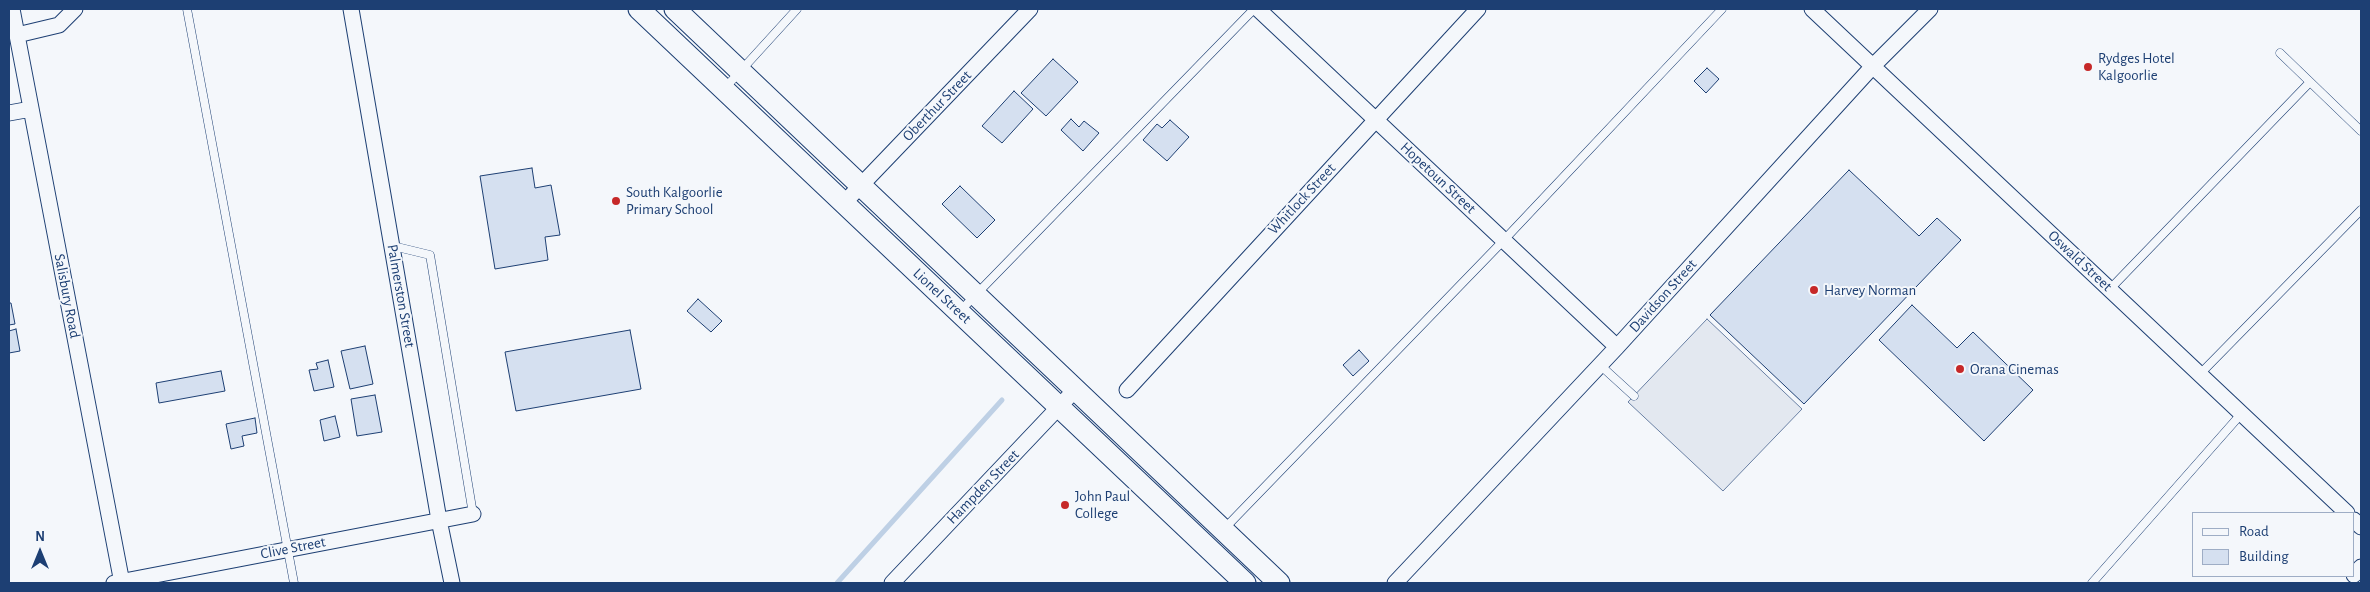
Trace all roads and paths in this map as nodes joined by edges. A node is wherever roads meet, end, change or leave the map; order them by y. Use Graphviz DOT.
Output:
graph roads {
  1 [pos="12,9"];
  2 [pos="75,9"];
  3 [pos="187,9"];
  4 [pos="351,9"];
  5 [pos="639,9"];
  6 [pos="675,9"];
  7 [pos="798,9"];
  8 [pos="1030,9"];
  9 [pos="1254,9"];
  10 [pos="1258,9"];
  11 [pos="1478,9"];
  12 [pos="1722,9"];
  13 [pos="1812,9"];
  14 [pos="1930,9"];
  15 [pos="17,35"];
  16 [pos="2280,53"];
  17 [pos="1873,66"];
  18 [pos="740,71"];
  19 [pos="2310,82"];
  20 [pos="724,89"];
  21 [pos="31,109"];
  22 [pos="9,114"];
  23 [pos="1376,119"];
  24 [pos="2361,131"];
  25 [pos="861,186"];
  26 [pos="844,203"];
  27 [pos="2361,210"];
  28 [pos="1504,240"];
  29 [pos="393,246"];
  30 [pos="2110,289"];
  31 [pos="975,295"];
  32 [pos="959,312"];
  33 [pos="1617,347"];
  34 [pos="1600,365"];
  35 [pos="2200,374"];
  36 [pos="1075,390"];
  37 [pos="1127,390"];
  38 [pos="1634,396"];
  39 [pos="1059,407"];
  40 [pos="2242,413"];
  41 [pos="2346,512"];
  42 [pos="473,514"];
  43 [pos="439,520"];
  44 [pos="1222,530"];
  45 [pos="288,549"];
  46 [pos="119,583"];
  47 [pos="294,583"];
  48 [pos="452,583"];
  49 [pos="892,583"];
  50 [pos="1245,583"];
  51 [pos="1279,583"];
  52 [pos="1395,583"];
  53 [pos="2092,583"];
  1 -- 15 [label="street, Salisbury Road"];
  2 -- 15 [label="street"];
  3 -- 45 [label="lane"];
  4 -- 29 [label="street, Palmerston Street"];
  5 -- 20 [label="street, Lionel Street"];
  6 -- 18 [label="street, Lionel Street"];
  7 -- 18 [label="lane"];
  8 -- 25 [label="street, Oberthur Street"];
  9 -- 31 [label="lane"];
  10 -- 23 [label="street, Hopetoun Street"];
  11 -- 23 [label="street, Whitlock Street"];
  12 -- 28 [label="lane"];
  13 -- 17 [label="street, Oswald Street"];
  14 -- 17 [label="street, Davidson Street"];
  15 -- 21 [label="street, Salisbury Road"];
  16 -- 19 [label="lane"];
  17 -- 30 [label="street, Oswald Street"];
  17 -- 33 [label="street, Davidson Street"];
  18 -- 20 [label="lane"];
  18 -- 25 [label="street, Lionel Street"];
  19 -- 24 [label="lane"];
  19 -- 30 [label="lane"];
  20 -- 26 [label="street, Lionel Street"];
  21 -- 22 [label="street"];
  21 -- 46 [label="street, Salisbury Road"];
  23 -- 28 [label="street, Hopetoun Street"];
  23 -- 37 [label="street, Whitlock Street"];
  25 -- 26 [label="street, Oberthur Street"];
  25 -- 31 [label="street, Lionel Street"];
  26 -- 32 [label="street, Lionel Street"];
  27 -- 35 [label="lane"];
  28 -- 33 [label="street, Hopetoun Street"];
  28 -- 44 [label="lane"];
  29 -- 42 [label="lane"];
  29 -- 43 [label="street, Palmerston Street"];
  30 -- 35 [label="street, Oswald Street"];
  31 -- 32 [label="lane"];
  31 -- 36 [label="street, Lionel Street"];
  32 -- 39 [label="street, Lionel Street"];
  33 -- 34 [label="street, Davidson Street"];
  34 -- 38 [label="lane"];
  34 -- 52 [label="street, Davidson Street"];
  35 -- 40 [label="street, Oswald Street"];
  36 -- 39 [label="street, Hampden Street"];
  36 -- 44 [label="street, Lionel Street"];
  39 -- 49 [label="street, Hampden Street"];
  39 -- 50 [label="street, Lionel Street"];
  40 -- 41 [label="street, Oswald Street"];
  40 -- 53 [label="lane"];
  42 -- 43 [label="street, Clive Street"];
  43 -- 45 [label="street, Clive Street"];
  43 -- 48 [label="street, Palmerston Street"];
  44 -- 51 [label="street, Lionel Street"];
  45 -- 46 [label="street, Clive Street"];
  45 -- 47 [label="lane"];
}
